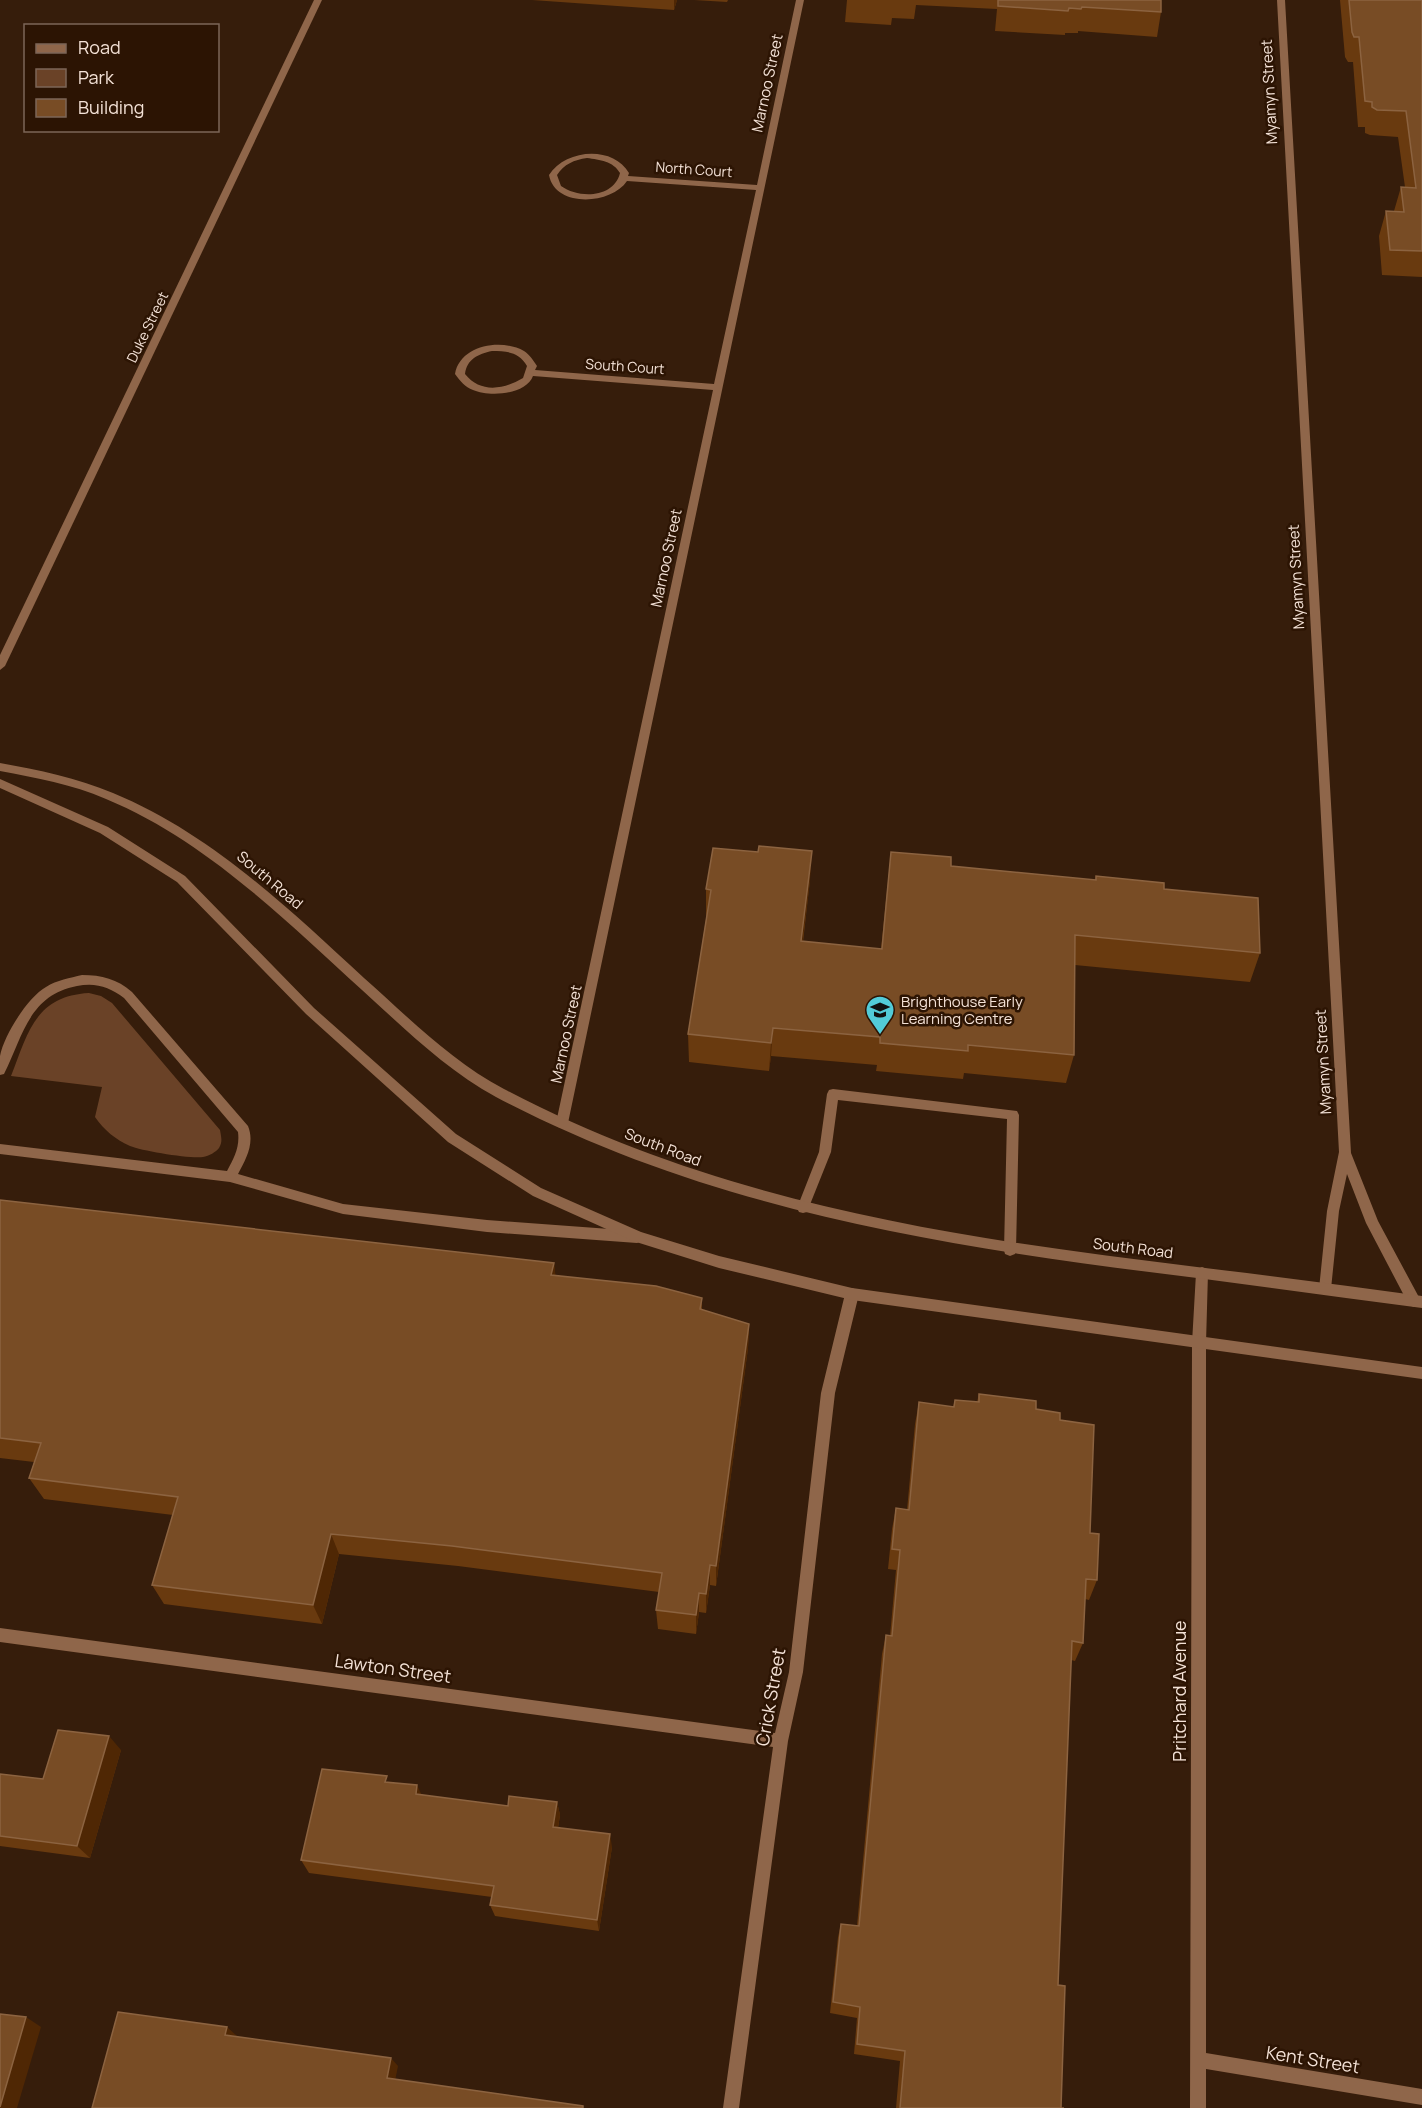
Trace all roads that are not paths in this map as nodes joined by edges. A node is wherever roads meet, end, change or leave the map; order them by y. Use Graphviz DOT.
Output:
graph roads {
  1 [pos="318,0"];
  2 [pos="800,0"];
  3 [pos="1281,0"];
  4 [pos="625,178"];
  5 [pos="760,188"];
  6 [pos="531,373"];
  7 [pos="718,387"];
  8 [pos="0,666"];
  9 [pos="0,767"];
  10 [pos="0,783"];
  11 [pos="0,1070"];
  12 [pos="562,1123"];
  13 [pos="0,1149"];
  14 [pos="1345,1152"];
  15 [pos="230,1177"];
  16 [pos="803,1208"];
  17 [pos="638,1237"];
  18 [pos="1010,1250"];
  19 [pos="1202,1273"];
  20 [pos="1325,1289"];
  21 [pos="852,1294"];
  22 [pos="1418,1302"];
  23 [pos="1199,1343"];
  24 [pos="1422,1373"];
  25 [pos="0,1635"];
  26 [pos="780,1741"];
  27 [pos="1198,2060"];
  28 [pos="1422,2097"];
  29 [pos="731,2108"];
  30 [pos="1198,2108"];
  1 -- 8 [label="street, Duke Street"];
  2 -- 5 [label="street, Marnoo Street"];
  3 -- 14 [label="street, Myamyn Street"];
  4 -- 4 [label="street"];
  4 -- 5 [label="street, North Court"];
  5 -- 7 [label="street, Marnoo Street"];
  6 -- 6 [label="street"];
  6 -- 7 [label="street, South Court"];
  7 -- 12 [label="street, Marnoo Street"];
  9 -- 12 [label="street, South Road"];
  10 -- 17 [label="street"];
  11 -- 15 [label="street"];
  12 -- 16 [label="street, South Road"];
  13 -- 15 [label="street"];
  14 -- 20 [label="street, Myamyn Street"];
  14 -- 22 [label="street, Myamyn Street"];
  15 -- 17 [label="street"];
  16 -- 18 [label="street, South Road"];
  16 -- 18 [label="street"];
  17 -- 21 [label="street"];
  18 -- 19 [label="street, South Road"];
  19 -- 20 [label="street, South Road"];
  19 -- 23 [label="street, Pritchard Avenue"];
  20 -- 22 [label="street, South Road"];
  21 -- 23 [label="street"];
  21 -- 26 [label="street, Crick Street"];
  23 -- 24 [label="street"];
  23 -- 27 [label="street, Pritchard Avenue"];
  25 -- 26 [label="street, Lawton Street"];
  26 -- 29 [label="street, Crick Street"];
  27 -- 28 [label="street, Kent Street"];
  27 -- 30 [label="street, Pritchard Avenue"];
}
